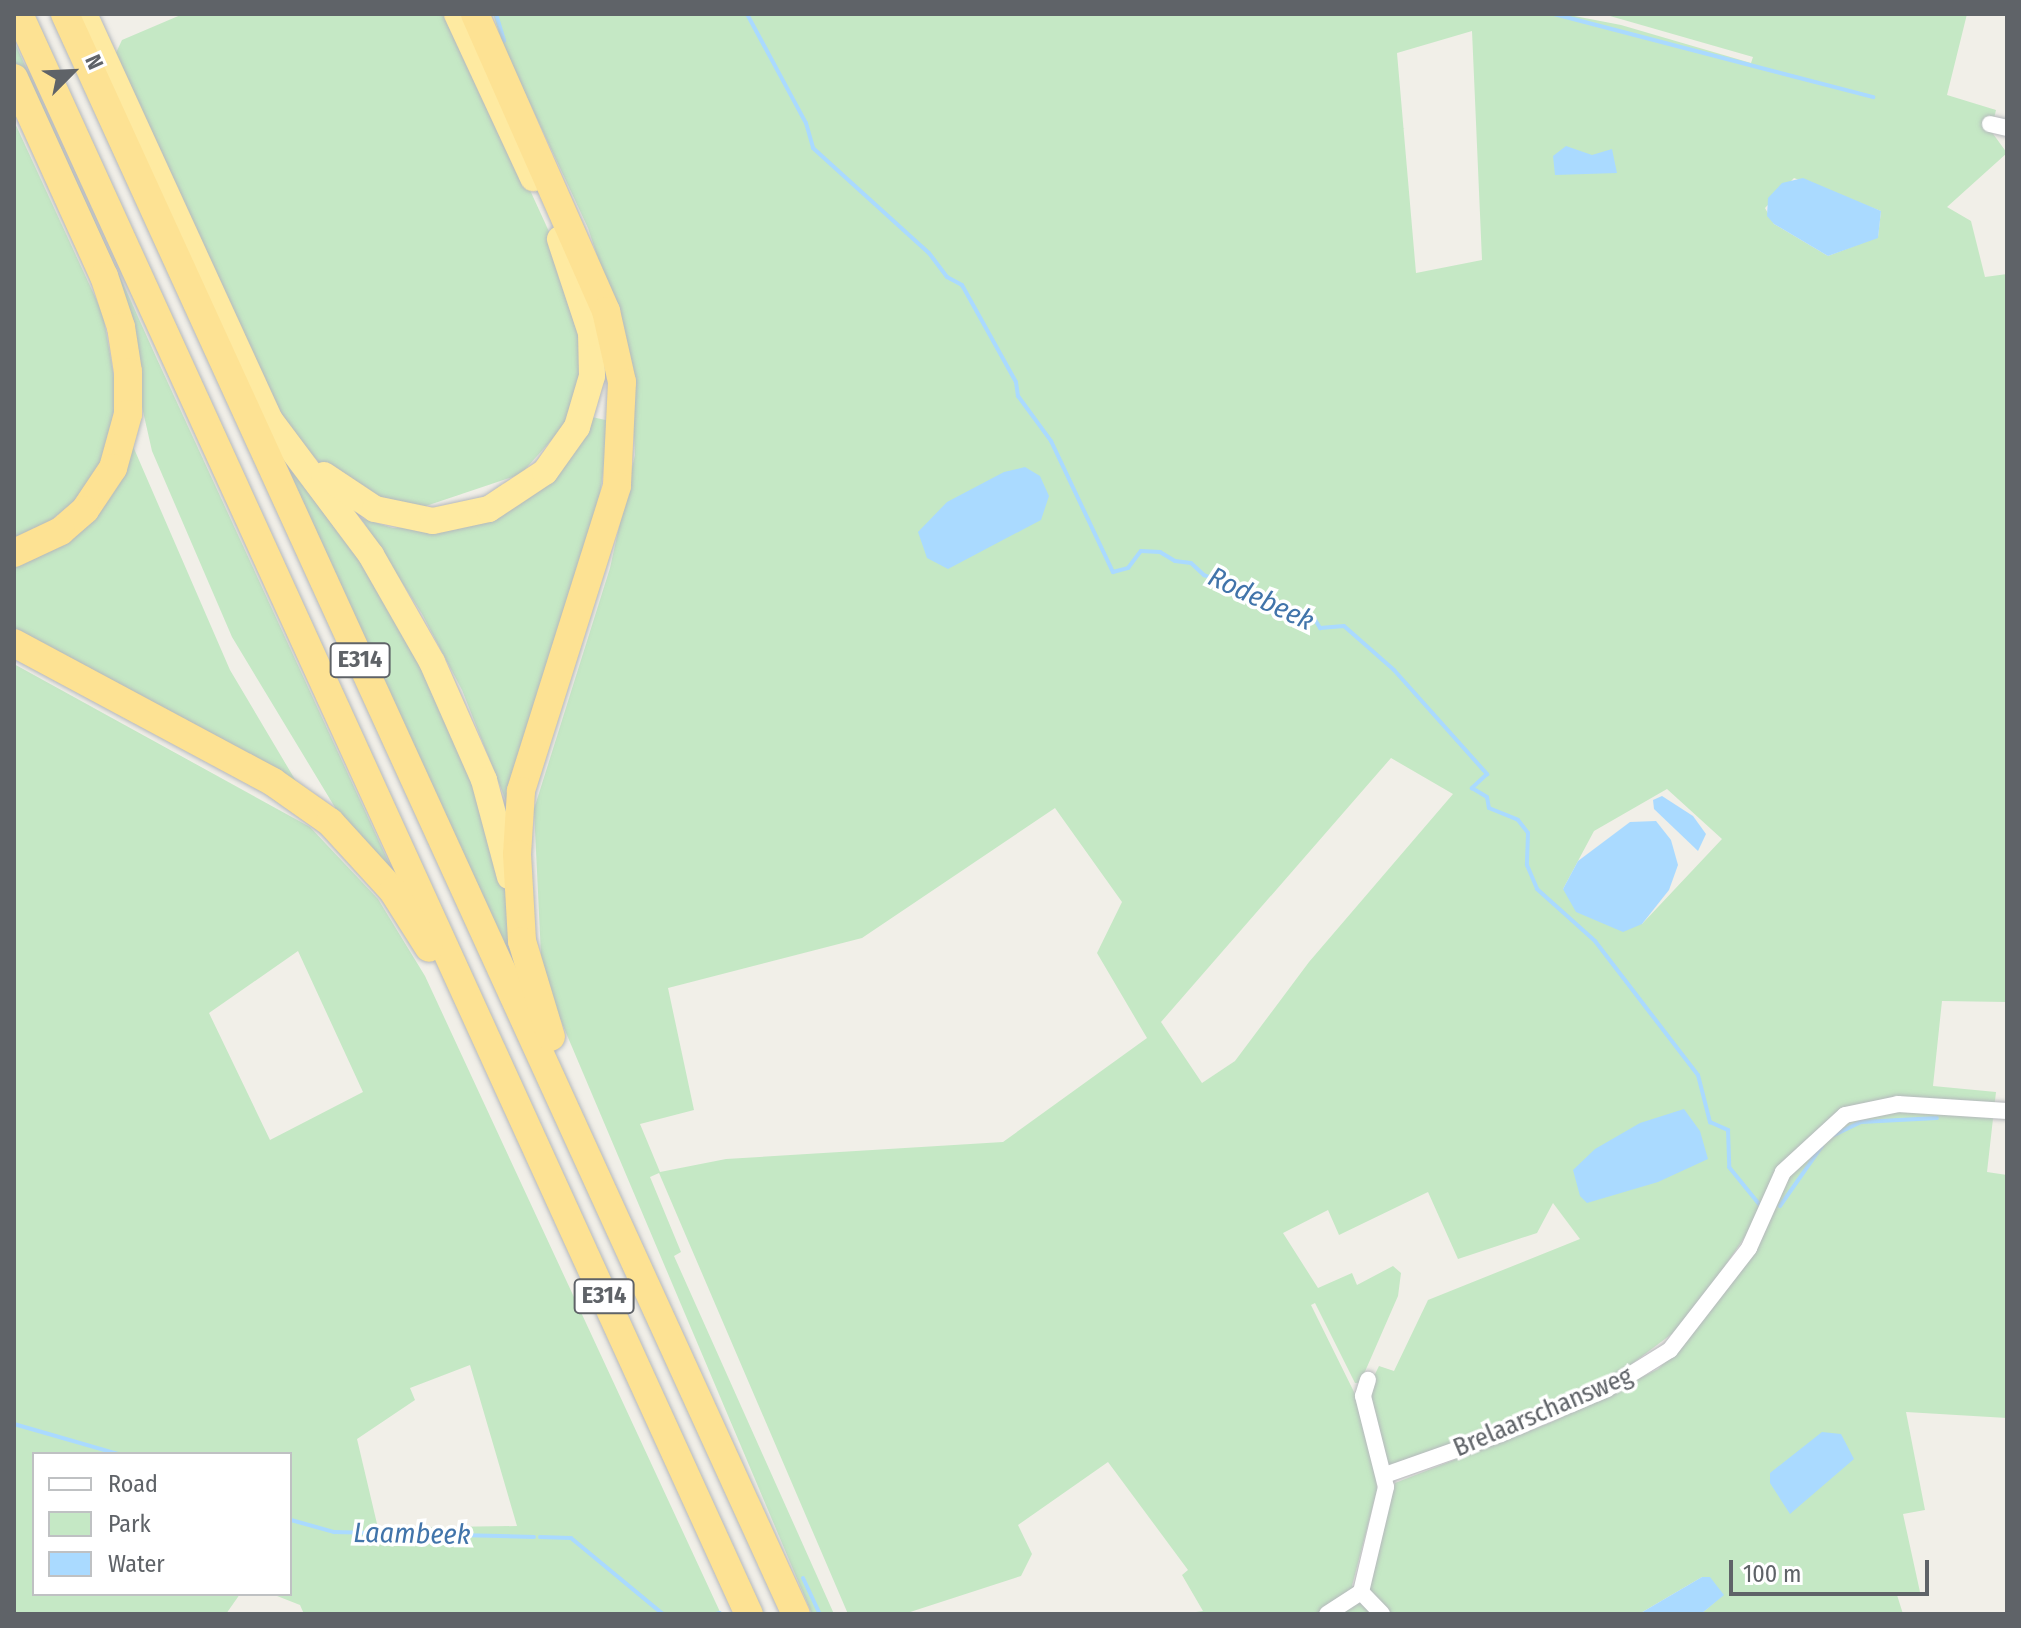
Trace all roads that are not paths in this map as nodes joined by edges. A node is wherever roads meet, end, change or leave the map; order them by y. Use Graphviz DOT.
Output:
graph roads {
  1 [pos="19,14"];
  2 [pos="65,14"];
  3 [pos="84,14"];
  4 [pos="457,14"];
  5 [pos="475,14"];
  6 [pos="14,78"];
  7 [pos="263,402"];
  8 [pos="14,553"];
  9 [pos="14,643"];
  10 [pos="522,941"];
  11 [pos="467,995"];
  12 [pos="2007,1111"];
  13 [pos="655,1305"];
  14 [pos="1368,1380"];
  15 [pos="1385,1475"];
  16 [pos="1361,1592"];
  17 [pos="749,1614"];
  18 [pos="796,1614"];
  19 [pos="1327,1614"];
  20 [pos="1382,1614"];
  1 -- 11 [label="highway, E314"];
  2 -- 13 [label="highway, E314"];
  3 -- 7 [label="highway, E314"];
  4 -- 7 [label="highway, E314"];
  5 -- 10 [label="highway, E314"];
  6 -- 8 [label="highway"];
  7 -- 10 [label="highway, E314"];
  9 -- 11 [label="highway, E314"];
  10 -- 13 [label="highway, E314"];
  11 -- 17 [label="highway, E314"];
  12 -- 15 [label="street, Brelaarschansweg"];
  13 -- 18 [label="highway, E314"];
  14 -- 15 [label="street"];
  15 -- 16 [label="street"];
  16 -- 19 [label="street"];
  16 -- 20 [label="street"];
}
